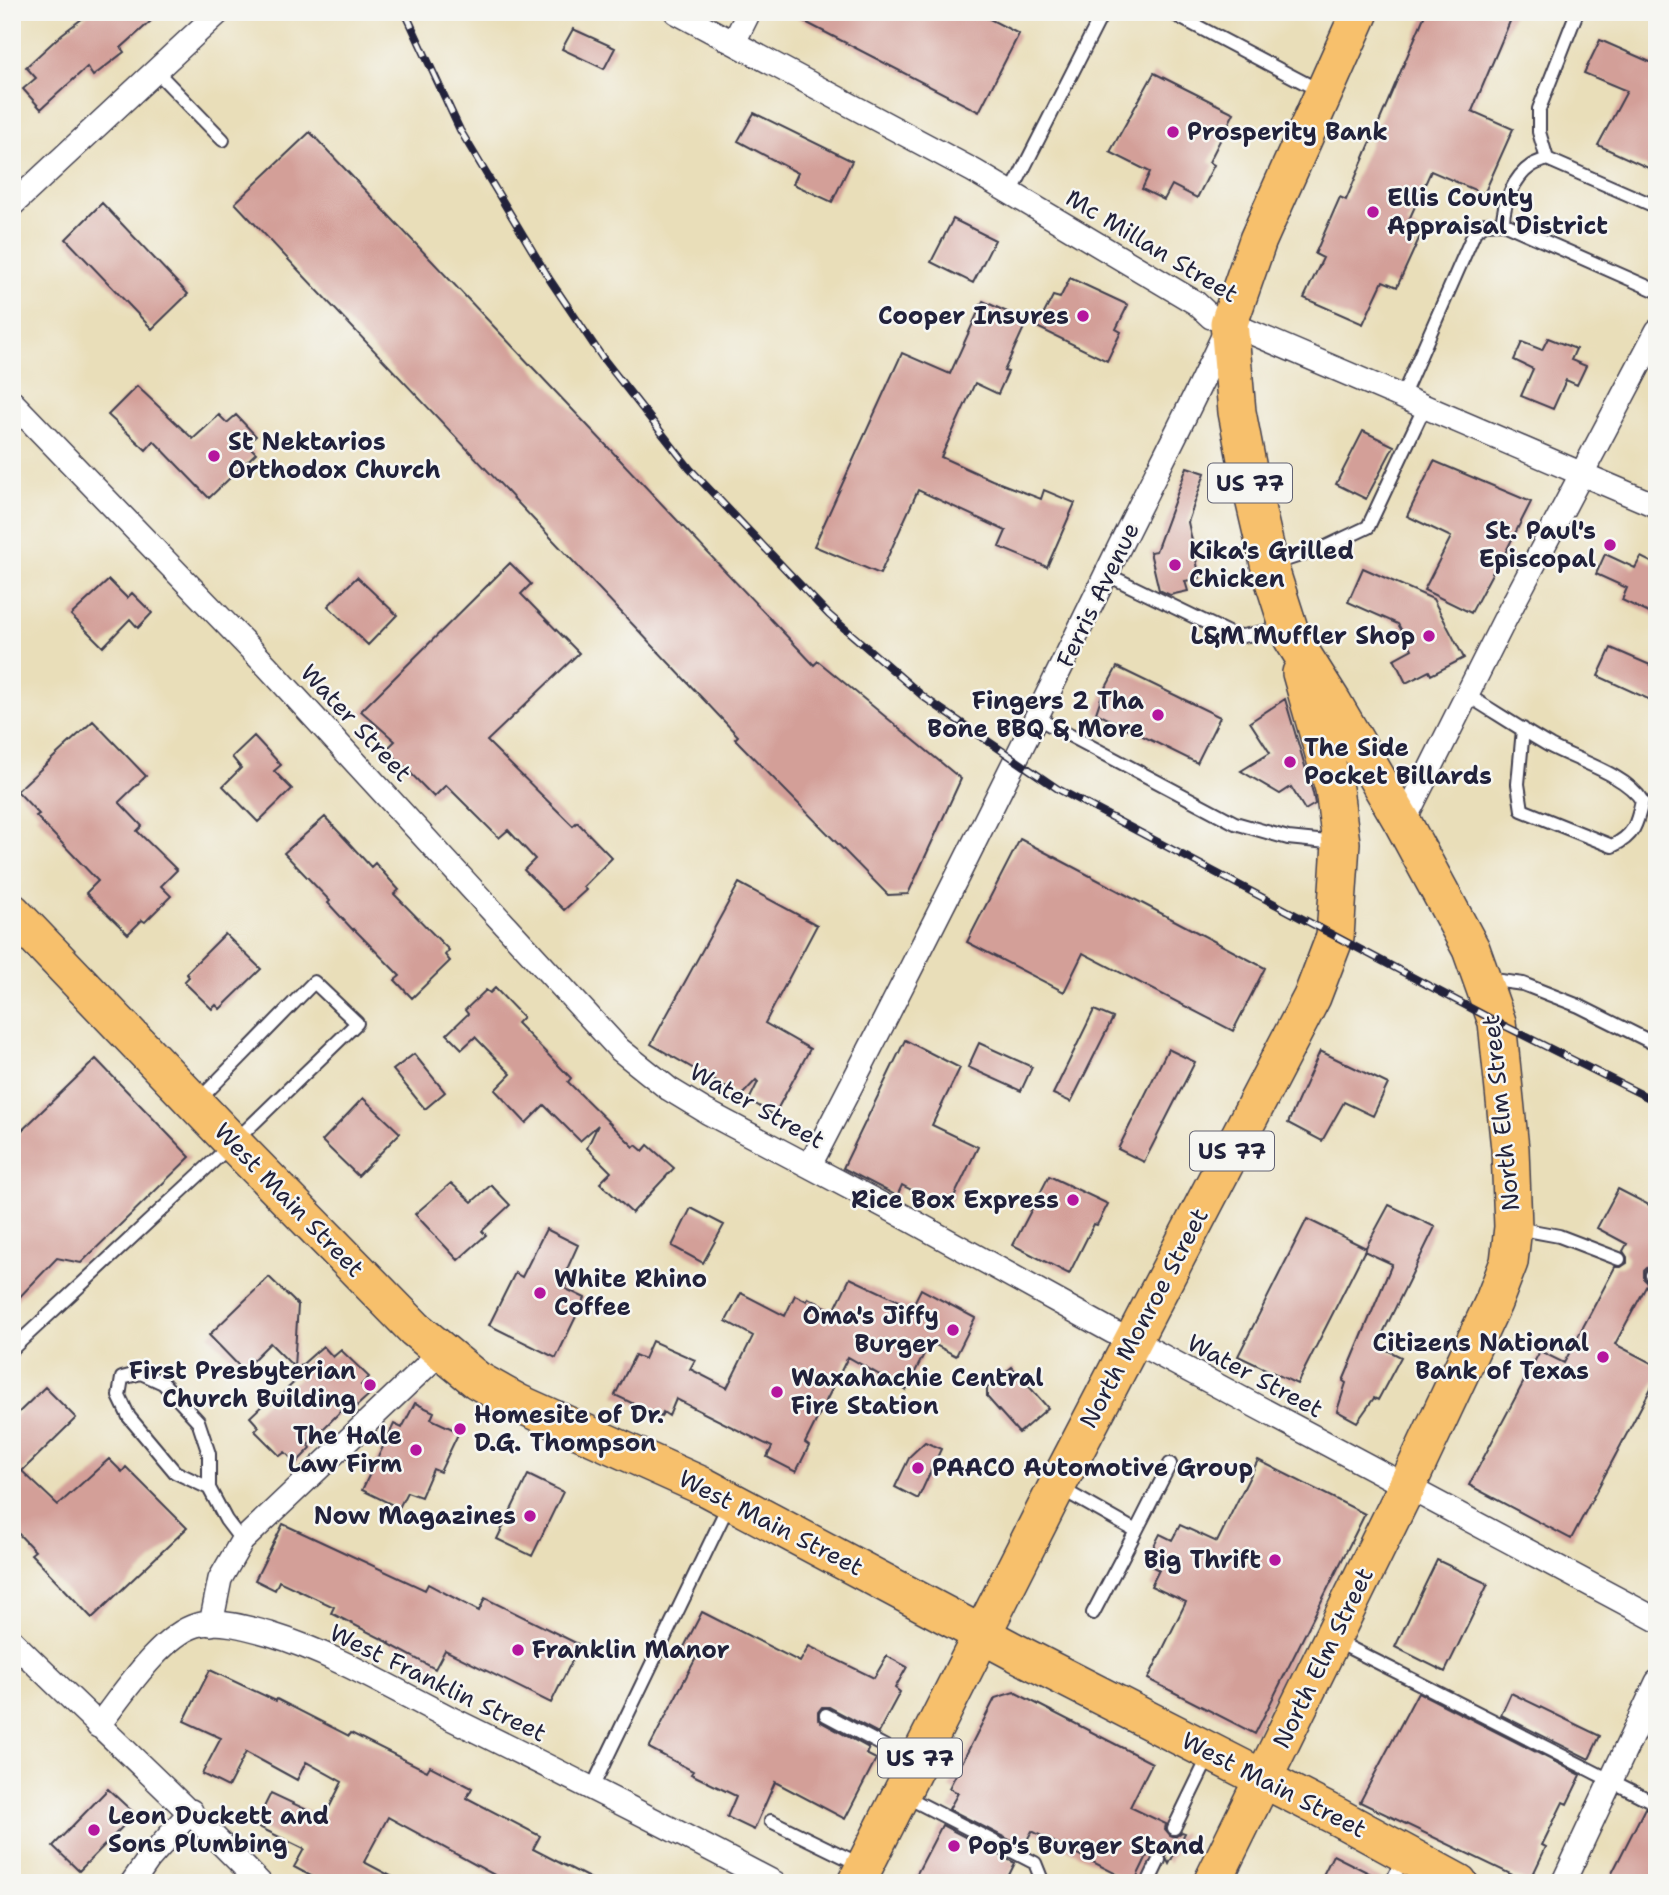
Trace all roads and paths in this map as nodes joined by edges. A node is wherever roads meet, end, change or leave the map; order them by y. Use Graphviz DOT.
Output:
graph roads {
  1 [pos="219,12"];
  2 [pos="676,12"];
  3 [pos="748,12"];
  4 [pos="1103,12"];
  5 [pos="1170,12"];
  6 [pos="1360,12"];
  7 [pos="1577,12"];
  8 [pos="734,42"];
  9 [pos="156,71"];
  10 [pos="1324,93"];
  11 [pos="223,140"];
  12 [pos="1547,159"];
  13 [pos="1011,193"];
  14 [pos="12,205"];
  15 [pos="1657,207"];
  16 [pos="1503,223"];
  17 [pos="1657,291"];
  18 [pos="1229,323"];
  19 [pos="1657,331"];
  20 [pos="1402,397"];
  21 [pos="12,402"];
  22 [pos="1425,406"];
  23 [pos="1583,473"];
  24 [pos="1657,506"];
  25 [pos="1270,566"];
  26 [pos="1106,574"];
  27 [pos="1290,633"];
  28 [pos="1467,695"];
  29 [pos="1037,718"];
  30 [pos="1523,729"];
  31 [pos="1403,823"];
  32 [pos="1341,843"];
  33 [pos="12,912"];
  34 [pos="1481,978"];
  35 [pos="1657,1045"];
  36 [pos="196,1104"];
  37 [pos="233,1143"];
  38 [pos="810,1166"];
  39 [pos="1513,1227"];
  40 [pos="1619,1259"];
  41 [pos="1134,1341"];
  42 [pos="12,1349"];
  43 [pos="442,1351"];
  44 [pos="1170,1464"];
  45 [pos="1057,1486"];
  46 [pos="1407,1486"];
  47 [pos="209,1488"];
  48 [pos="731,1501"];
  49 [pos="1136,1531"];
  50 [pos="242,1541"];
  51 [pos="1093,1613"];
  52 [pos="1657,1620"];
  53 [pos="211,1623"];
  54 [pos="983,1633"];
  55 [pos="1332,1639"];
  56 [pos="12,1641"];
  57 [pos="1657,1682"];
  58 [pos="827,1715"];
  59 [pos="98,1726"];
  60 [pos="1210,1752"];
  61 [pos="909,1779"];
  62 [pos="1263,1779"];
  63 [pos="1611,1781"];
  64 [pos="592,1788"];
  65 [pos="1657,1804"];
  66 [pos="191,1811"];
  67 [pos="771,1821"];
  68 [pos="1174,1828"];
  69 [pos="1159,1860"];
  70 [pos="1398,1868"];
  71 [pos="860,1875"];
  72 [pos="132,1883"];
  73 [pos="260,1883"];
  74 [pos="775,1883"];
  75 [pos="1043,1883"];
  76 [pos="1148,1883"];
  77 [pos="1212,1883"];
  78 [pos="1460,1883"];
  79 [pos="1563,1883"];
  1 -- 9 [label="street"];
  2 -- 8 [label="street, Mc Millan Street"];
  3 -- 8 [label="street"];
  4 -- 13 [label="lane"];
  5 -- 10 [label="lane"];
  6 -- 10 [label="main road, Ferris Avenue / US 77"];
  7 -- 12 [label="lane"];
  8 -- 13 [label="street, Mc Millan Street"];
  9 -- 11 [label="lane"];
  9 -- 14 [label="street"];
  10 -- 18 [label="main road, Ferris Avenue / US 77"];
  12 -- 15 [label="lane"];
  12 -- 16 [label="lane"];
  13 -- 18 [label="street, Mc Millan Street"];
  16 -- 17 [label="lane"];
  16 -- 20 [label="lane"];
  18 -- 20 [label="street, Mc Millan Street"];
  18 -- 25 [label="main road, North Elm Street / US 77"];
  18 -- 26 [label="street, Ferris Avenue"];
  19 -- 23 [label="street"];
  20 -- 22 [label="street, Mc Millan Street"];
  21 -- 38 [label="street, Water Street"];
  22 -- 23 [label="street, Mc Millan Street"];
  22 -- 25 [label="lane"];
  23 -- 24 [label="street, Mc Millan Street"];
  23 -- 28 [label="street"];
  25 -- 27 [label="main road, North Elm Street / US 77"];
  26 -- 27 [label="lane"];
  26 -- 29 [label="street, Ferris Avenue"];
  27 -- 31 [label="main road, North Elm Street / US 77"];
  27 -- 32 [label="main road, North Monroe Street / US 77"];
  28 -- 30 [label="lane"];
  28 -- 31 [label="street"];
  29 -- 32 [label="lane"];
  29 -- 38 [label="street, Ferris Avenue"];
  30 -- 30 [label="lane"];
  31 -- 34 [label="main road, North Elm Street / US 77"];
  32 -- 41 [label="main road, North Monroe Street / US 77"];
  33 -- 36 [label="main road, West Main Street"];
  34 -- 35 [label="lane"];
  34 -- 39 [label="main road, North Elm Street / US 77"];
  36 -- 37 [label="main road, West Main Street"];
  36 -- 37 [label="lane"];
  37 -- 42 [label="lane"];
  37 -- 43 [label="main road, West Main Street"];
  38 -- 41 [label="street, Water Street"];
  39 -- 40 [label="lane"];
  39 -- 46 [label="main road, North Elm Street / US 77"];
  41 -- 45 [label="main road, North Monroe Street / US 77"];
  41 -- 46 [label="street, Water Street"];
  43 -- 48 [label="main road, West Main Street"];
  43 -- 50 [label="street"];
  44 -- 49 [label="lane"];
  45 -- 49 [label="lane"];
  45 -- 54 [label="main road, North Monroe Street / US 77"];
  46 -- 52 [label="street, Water Street"];
  46 -- 55 [label="main road, North Elm Street / US 77"];
  47 -- 47 [label="lane"];
  47 -- 50 [label="lane"];
  48 -- 54 [label="main road, West Main Street"];
  48 -- 64 [label="lane"];
  49 -- 51 [label="lane"];
  50 -- 53 [label="street"];
  53 -- 59 [label="street, West Franklin Street"];
  53 -- 64 [label="street, West Franklin Street"];
  54 -- 60 [label="main road, West Main Street"];
  54 -- 61 [label="main road, US 77"];
  55 -- 62 [label="main road, North Elm Street / US 77"];
  55 -- 63 [label="lane"];
  56 -- 59 [label="street"];
  57 -- 63 [label="street"];
  58 -- 61 [label="lane"];
  59 -- 66 [label="street"];
  60 -- 62 [label="main road, West Main Street"];
  60 -- 68 [label="lane"];
  61 -- 71 [label="main road, US 77"];
  61 -- 75 [label="lane"];
  62 -- 70 [label="main road, West Main Street"];
  62 -- 77 [label="main road, US 77"];
  63 -- 65 [label="lane"];
  63 -- 79 [label="street"];
  64 -- 74 [label="street, West Franklin Street"];
  66 -- 72 [label="street"];
  66 -- 73 [label="street"];
  67 -- 71 [label="lane"];
  69 -- 76 [label="lane"];
  70 -- 78 [label="main road, West Main Street"];
}
